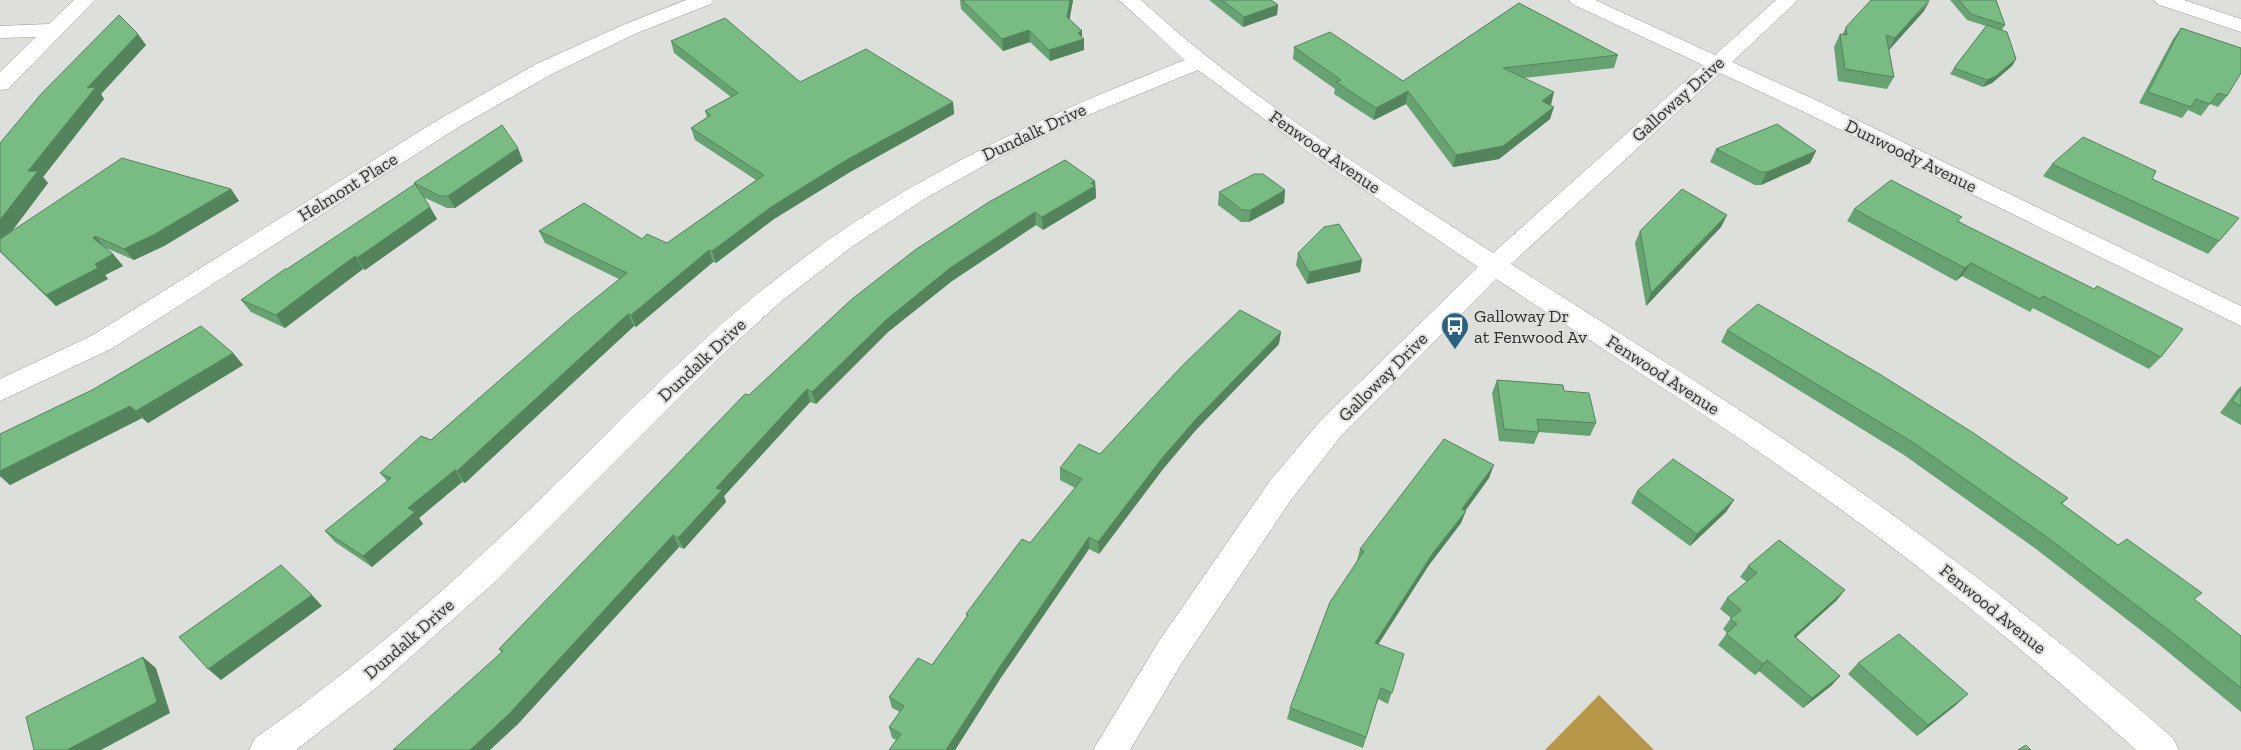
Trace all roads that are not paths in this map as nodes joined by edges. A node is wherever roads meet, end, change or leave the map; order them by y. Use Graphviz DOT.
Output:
graph roads {
  1 [pos="85,0"];
  2 [pos="704,0"];
  3 [pos="1129,0"];
  4 [pos="1579,0"];
  5 [pos="1788,0"];
  6 [pos="2164,0"];
  7 [pos="2241,26"];
  8 [pos="54,30"];
  9 [pos="0,32"];
  10 [pos="1200,62"];
  11 [pos="1718,63"];
  12 [pos="0,84"];
  13 [pos="1494,266"];
  14 [pos="2241,317"];
  15 [pos="0,391"];
  16 [pos="267,750"];
  17 [pos="1112,750"];
  18 [pos="2161,750"];
  1 -- 8 [label="street"];
  2 -- 15 [label="street, Helmont Place"];
  3 -- 10 [label="street, Fenwood Avenue"];
  4 -- 11 [label="street, Dunwoody Avenue"];
  5 -- 11 [label="street, Galloway Drive"];
  6 -- 7 [label="street"];
  8 -- 9 [label="street"];
  8 -- 12 [label="street"];
  10 -- 13 [label="street, Fenwood Avenue"];
  10 -- 16 [label="street, Dundalk Drive"];
  11 -- 13 [label="street, Galloway Drive"];
  11 -- 14 [label="street, Dunwoody Avenue"];
  13 -- 17 [label="street, Galloway Drive"];
  13 -- 18 [label="street, Fenwood Avenue"];
}
